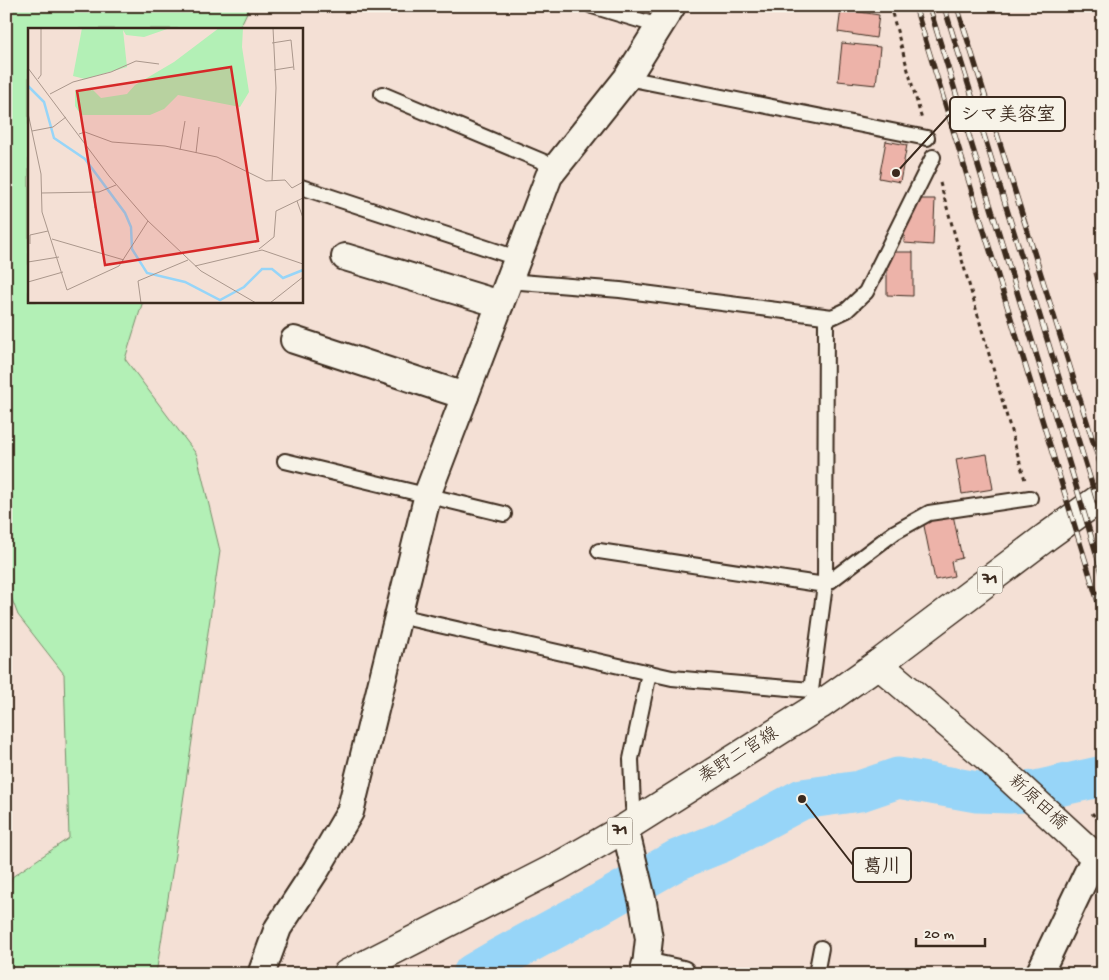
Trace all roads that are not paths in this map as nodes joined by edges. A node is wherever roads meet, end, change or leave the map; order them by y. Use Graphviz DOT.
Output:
graph roads {
  1 [pos="592,6"];
  2 [pos="665,16"];
  3 [pos="627,78"];
  4 [pos="382,94"];
  5 [pos="927,138"];
  6 [pos="933,157"];
  7 [pos="556,167"];
  8 [pos="302,187"];
  9 [pos="346,257"];
  10 [pos="508,281"];
  11 [pos="826,317"];
  12 [pos="294,340"];
  13 [pos="465,396"];
  14 [pos="285,461"];
  15 [pos="428,496"];
  16 [pos="1103,496"];
  17 [pos="1030,498"];
  18 [pos="504,514"];
  19 [pos="598,551"];
  20 [pos="825,585"];
  21 [pos="399,616"];
  22 [pos="878,664"];
  23 [pos="649,672"];
  24 [pos="815,698"];
  25 [pos="630,833"];
  26 [pos="1095,857"];
  27 [pos="821,948"];
  28 [pos="645,970"];
  29 [pos="263,974"];
  30 [pos="348,974"];
  31 [pos="682,974"];
  32 [pos="816,974"];
  33 [pos="1039,974"];
  1 -- 2 [label="lane"];
  2 -- 3 [label="street"];
  3 -- 5 [label="lane"];
  3 -- 7 [label="street"];
  4 -- 7 [label="lane"];
  6 -- 11 [label="lane"];
  7 -- 10 [label="street"];
  8 -- 10 [label="lane"];
  9 -- 10 [label="street"];
  10 -- 11 [label="lane"];
  10 -- 13 [label="street"];
  11 -- 20 [label="lane"];
  12 -- 13 [label="street"];
  13 -- 15 [label="street"];
  14 -- 15 [label="lane"];
  15 -- 18 [label="lane"];
  15 -- 21 [label="street"];
  16 -- 22 [label="main road, 秦野二宮線 / 71"];
  17 -- 20 [label="lane"];
  19 -- 20 [label="lane"];
  20 -- 24 [label="lane"];
  21 -- 23 [label="lane"];
  21 -- 29 [label="street"];
  22 -- 24 [label="main road, 秦野二宮線 / 71"];
  22 -- 26 [label="main road, 新原田橋"];
  23 -- 24 [label="lane"];
  23 -- 25 [label="lane"];
  24 -- 25 [label="main road, 秦野二宮線 / 71"];
  25 -- 28 [label="street"];
  25 -- 30 [label="main road, 秦野二宮線 / 71"];
  26 -- 33 [label="street"];
  27 -- 32 [label="lane"];
  28 -- 31 [label="street"];
}
